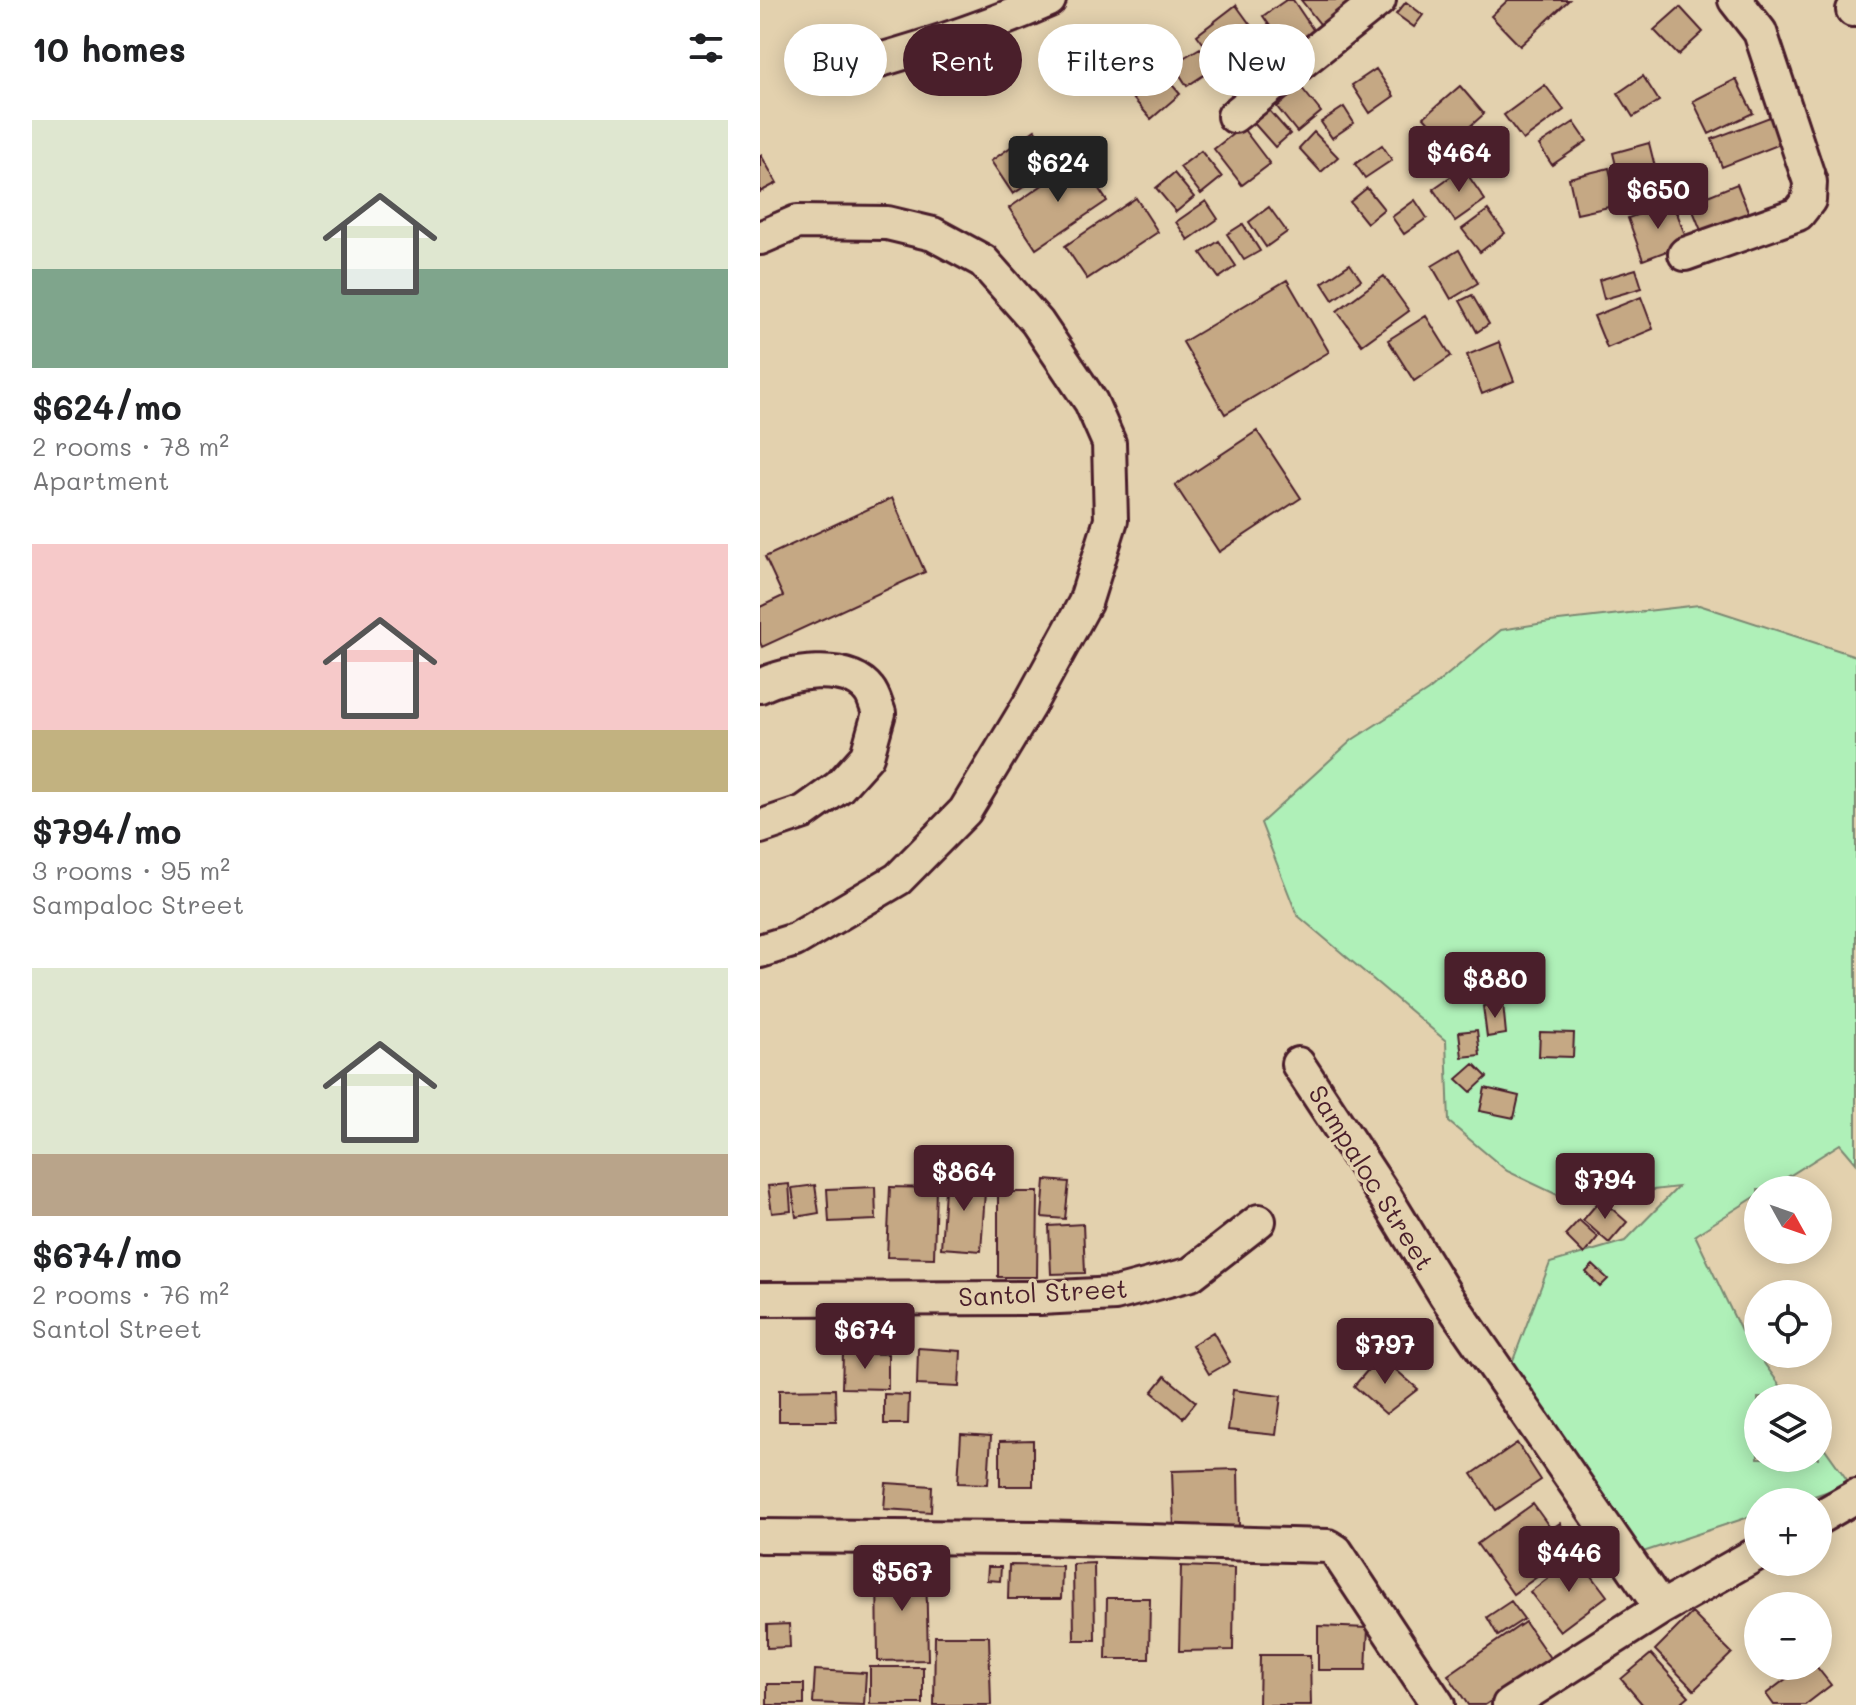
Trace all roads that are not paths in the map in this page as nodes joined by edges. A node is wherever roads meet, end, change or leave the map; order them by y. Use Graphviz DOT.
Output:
graph roads {
  1 [pos="1049,0"];
  2 [pos="1379,0"];
  3 [pos="1735,0"];
  4 [pos="887,58"];
  5 [pos="1234,116"];
  6 [pos="760,238"];
  7 [pos="1685,254"];
  8 [pos="760,686"];
  9 [pos="760,827"];
  10 [pos="760,951"];
  11 [pos="1298,1064"];
  12 [pos="1259,1221"];
  13 [pos="760,1299"];
  14 [pos="1856,1496"];
  15 [pos="1832,1510"];
  16 [pos="760,1536"];
  17 [pos="1744,1561"];
  18 [pos="1661,1608"];
  19 [pos="1438,1705"];
  20 [pos="1509,1705"];
  1 -- 4 [label="street"];
  2 -- 5 [label="street"];
  3 -- 7 [label="street"];
  6 -- 10 [label="street"];
  8 -- 9 [label="street"];
  11 -- 18 [label="street, Sampaloc Street"];
  12 -- 13 [label="street, Santol Street"];
  14 -- 15 [label="street"];
  16 -- 19 [label="street"];
  17 -- 18 [label="street"];
  18 -- 20 [label="street"];
}
